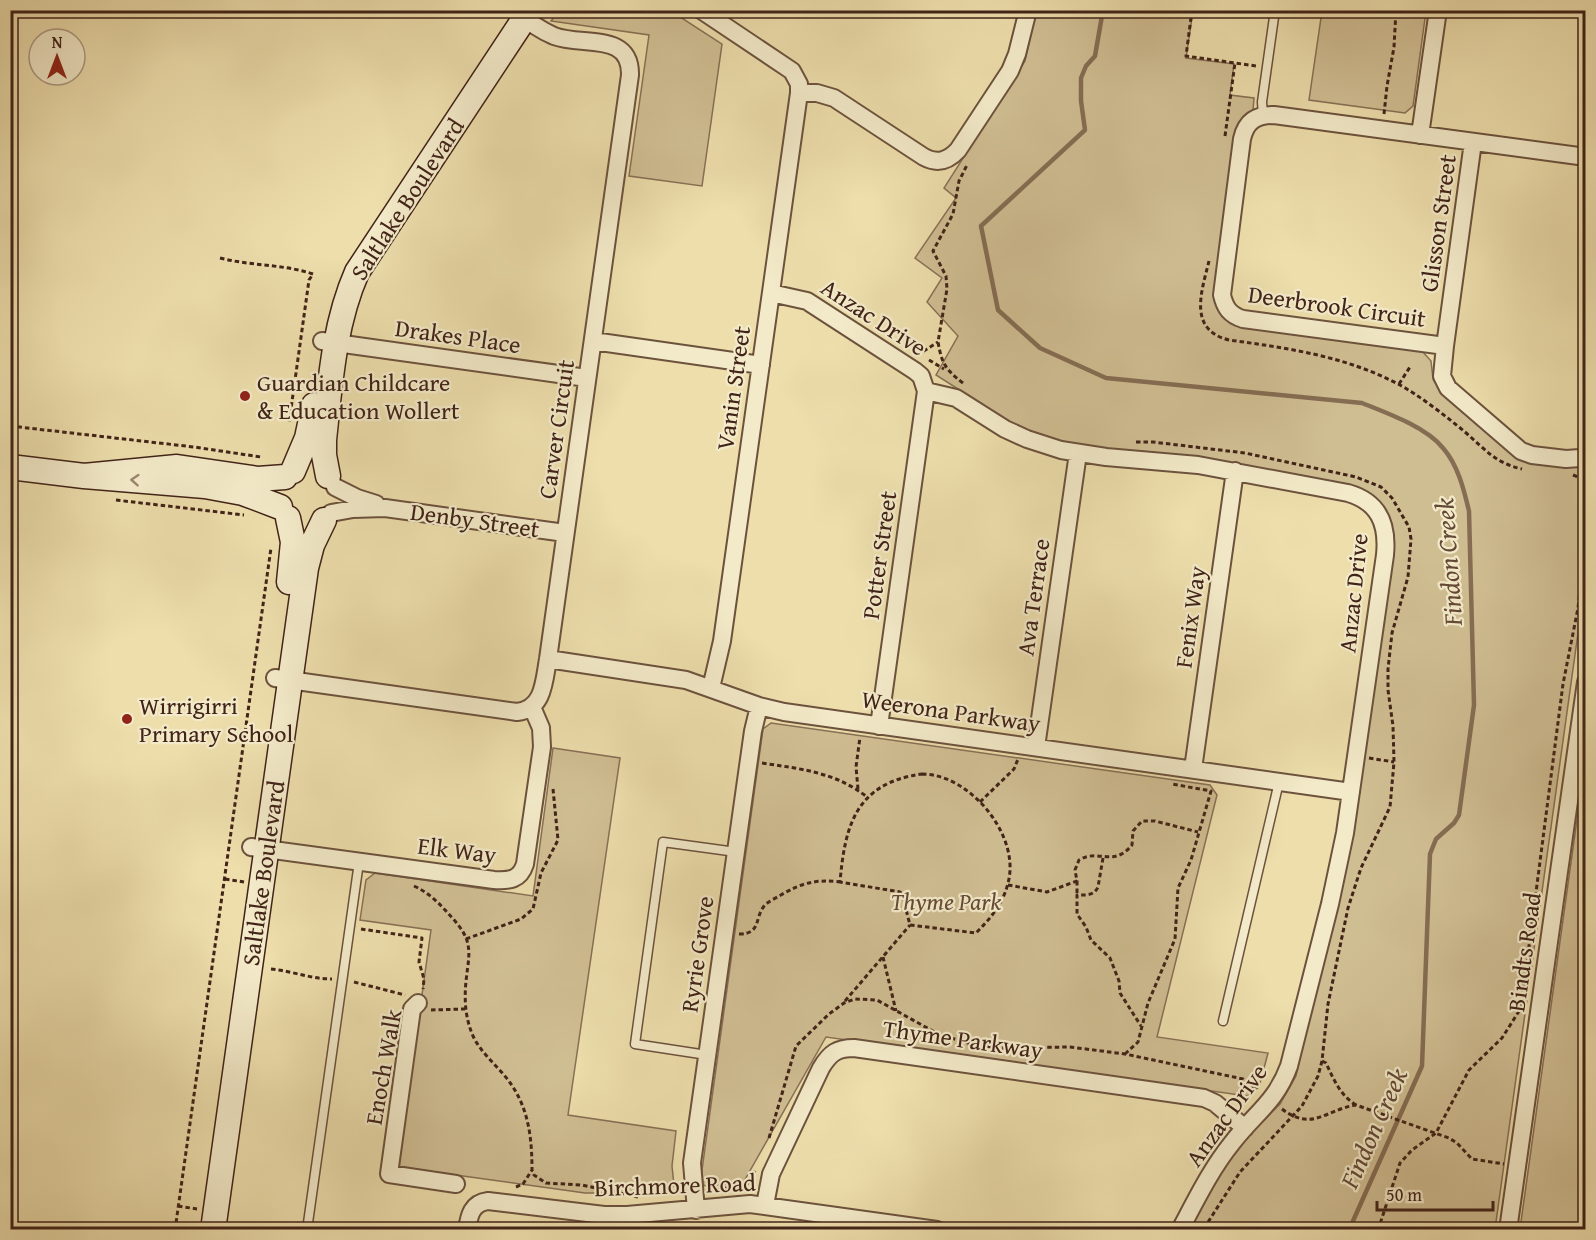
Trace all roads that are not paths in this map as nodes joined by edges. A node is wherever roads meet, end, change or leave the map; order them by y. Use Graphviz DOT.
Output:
graph roads {
  1 [pos="701,10"];
  2 [pos="1028,10"];
  3 [pos="1275,10"];
  4 [pos="1438,10"];
  5 [pos="520,12"];
  6 [pos="799,93"];
  7 [pos="1263,115"];
  8 [pos="1420,135"];
  9 [pos="1473,142"];
  10 [pos="1586,157"];
  11 [pos="771,293"];
  12 [pos="593,341"];
  13 [pos="330,342"];
  14 [pos="1445,346"];
  15 [pos="761,365"];
  16 [pos="587,378"];
  17 [pos="926,391"];
  18 [pos="1078,453"];
  19 [pos="1586,456"];
  20 [pos="10,467"];
  21 [pos="283,469"];
  22 [pos="1235,471"];
  23 [pos="84,476"];
  24 [pos="332,481"];
  25 [pos="385,508"];
  26 [pos="284,513"];
  27 [pos="328,517"];
  28 [pos="565,533"];
  29 [pos="548,659"];
  30 [pos="282,679"];
  31 [pos="1586,682"];
  32 [pos="711,688"];
  33 [pos="759,706"];
  34 [pos="531,707"];
  35 [pos="871,724"];
  36 [pos="1028,746"];
  37 [pos="1193,769"];
  38 [pos="1279,782"];
  39 [pos="1351,792"];
  40 [pos="259,848"];
  41 [pos="736,852"];
  42 [pos="359,862"];
  43 [pos="418,1003"];
  44 [pos="1223,1021"];
  45 [pos="707,1055"];
  46 [pos="1245,1128"];
  47 [pos="456,1184"];
  48 [pos="765,1205"];
  49 [pos="696,1210"];
  50 [pos="816,1221"];
  51 [pos="640,1222"];
  52 [pos="198,1230"];
  53 [pos="213,1230"];
  54 [pos="307,1230"];
  55 [pos="467,1230"];
  56 [pos="937,1230"];
  57 [pos="1180,1230"];
  58 [pos="1508,1230"];
  1 -- 6 [label="street"];
  2 -- 6 [label="street"];
  3 -- 7 [label="lane"];
  4 -- 8 [label="street"];
  5 -- 12 [label="street, Carver Circuit"];
  5 -- 13 [label="street, Saltlake Boulevard"];
  6 -- 11 [label="street, Vanin Street"];
  7 -- 8 [label="street"];
  7 -- 14 [label="street, Deerbrook Circuit"];
  8 -- 9 [label="street"];
  9 -- 10 [label="street"];
  9 -- 14 [label="street, Glisson Street"];
  11 -- 15 [label="street, Vanin Street"];
  11 -- 17 [label="street, Anzac Drive"];
  12 -- 15 [label="street"];
  12 -- 16 [label="street, Carver Circuit"];
  13 -- 16 [label="street, Drakes Place"];
  13 -- 21 [label="street, Saltlake Boulevard"];
  13 -- 24 [label="street, Saltlake Boulevard"];
  14 -- 19 [label="street, Deerbrook Circuit"];
  15 -- 32 [label="street, Vanin Street"];
  16 -- 28 [label="street, Carver Circuit"];
  17 -- 18 [label="street, Anzac Drive"];
  17 -- 35 [label="street, Potter Street"];
  18 -- 22 [label="street, Anzac Drive"];
  18 -- 36 [label="street, Ava Terrace"];
  20 -- 23 [label="street"];
  21 -- 23 [label="street"];
  21 -- 24 [label="street"];
  21 -- 26 [label="street"];
  22 -- 37 [label="street, Fenix Way"];
  22 -- 39 [label="street, Anzac Drive"];
  26 -- 23 [label="street, one-way"];
  24 -- 25 [label="street, Denby Street"];
  24 -- 27 [label="street"];
  25 -- 27 [label="street, Denby Street"];
  25 -- 28 [label="street, Denby Street"];
  26 -- 27 [label="street"];
  26 -- 30 [label="street, Saltlake Boulevard"];
  27 -- 30 [label="street, Saltlake Boulevard"];
  28 -- 29 [label="street, Carver Circuit"];
  29 -- 32 [label="street, Weerona Parkway"];
  29 -- 34 [label="street, Carver Circuit"];
  30 -- 34 [label="street"];
  30 -- 40 [label="street, Saltlake Boulevard"];
  31 -- 58 [label="street, Bindts Road"];
  32 -- 33 [label="street, Weerona Parkway"];
  33 -- 35 [label="street, Weerona Parkway"];
  33 -- 41 [label="street, Ryrie Grove"];
  34 -- 42 [label="street, Elk Way"];
  35 -- 36 [label="street, Weerona Parkway"];
  36 -- 37 [label="street, Weerona Parkway"];
  37 -- 38 [label="street, Weerona Parkway"];
  38 -- 39 [label="street, Weerona Parkway"];
  38 -- 44 [label="lane"];
  39 -- 46 [label="street, Anzac Drive"];
  40 -- 42 [label="street, Elk Way"];
  40 -- 52 [label="street, Saltlake Boulevard"];
  40 -- 53 [label="street, Saltlake Boulevard"];
  41 -- 45 [label="street, Ryrie Grove"];
  41 -- 45 [label="lane"];
  42 -- 54 [label="lane"];
  43 -- 47 [label="street, Enoch Walk"];
  45 -- 49 [label="street, Ryrie Grove"];
  46 -- 48 [label="street, Thyme Parkway"];
  46 -- 57 [label="street, Anzac Drive"];
  48 -- 49 [label="street, Birchmore Road"];
  48 -- 50 [label="street, Birchmore Road"];
  49 -- 51 [label="street, Birchmore Road"];
  50 -- 56 [label="street, Birchmore Road"];
  51 -- 55 [label="street, Birchmore Road"];
}
